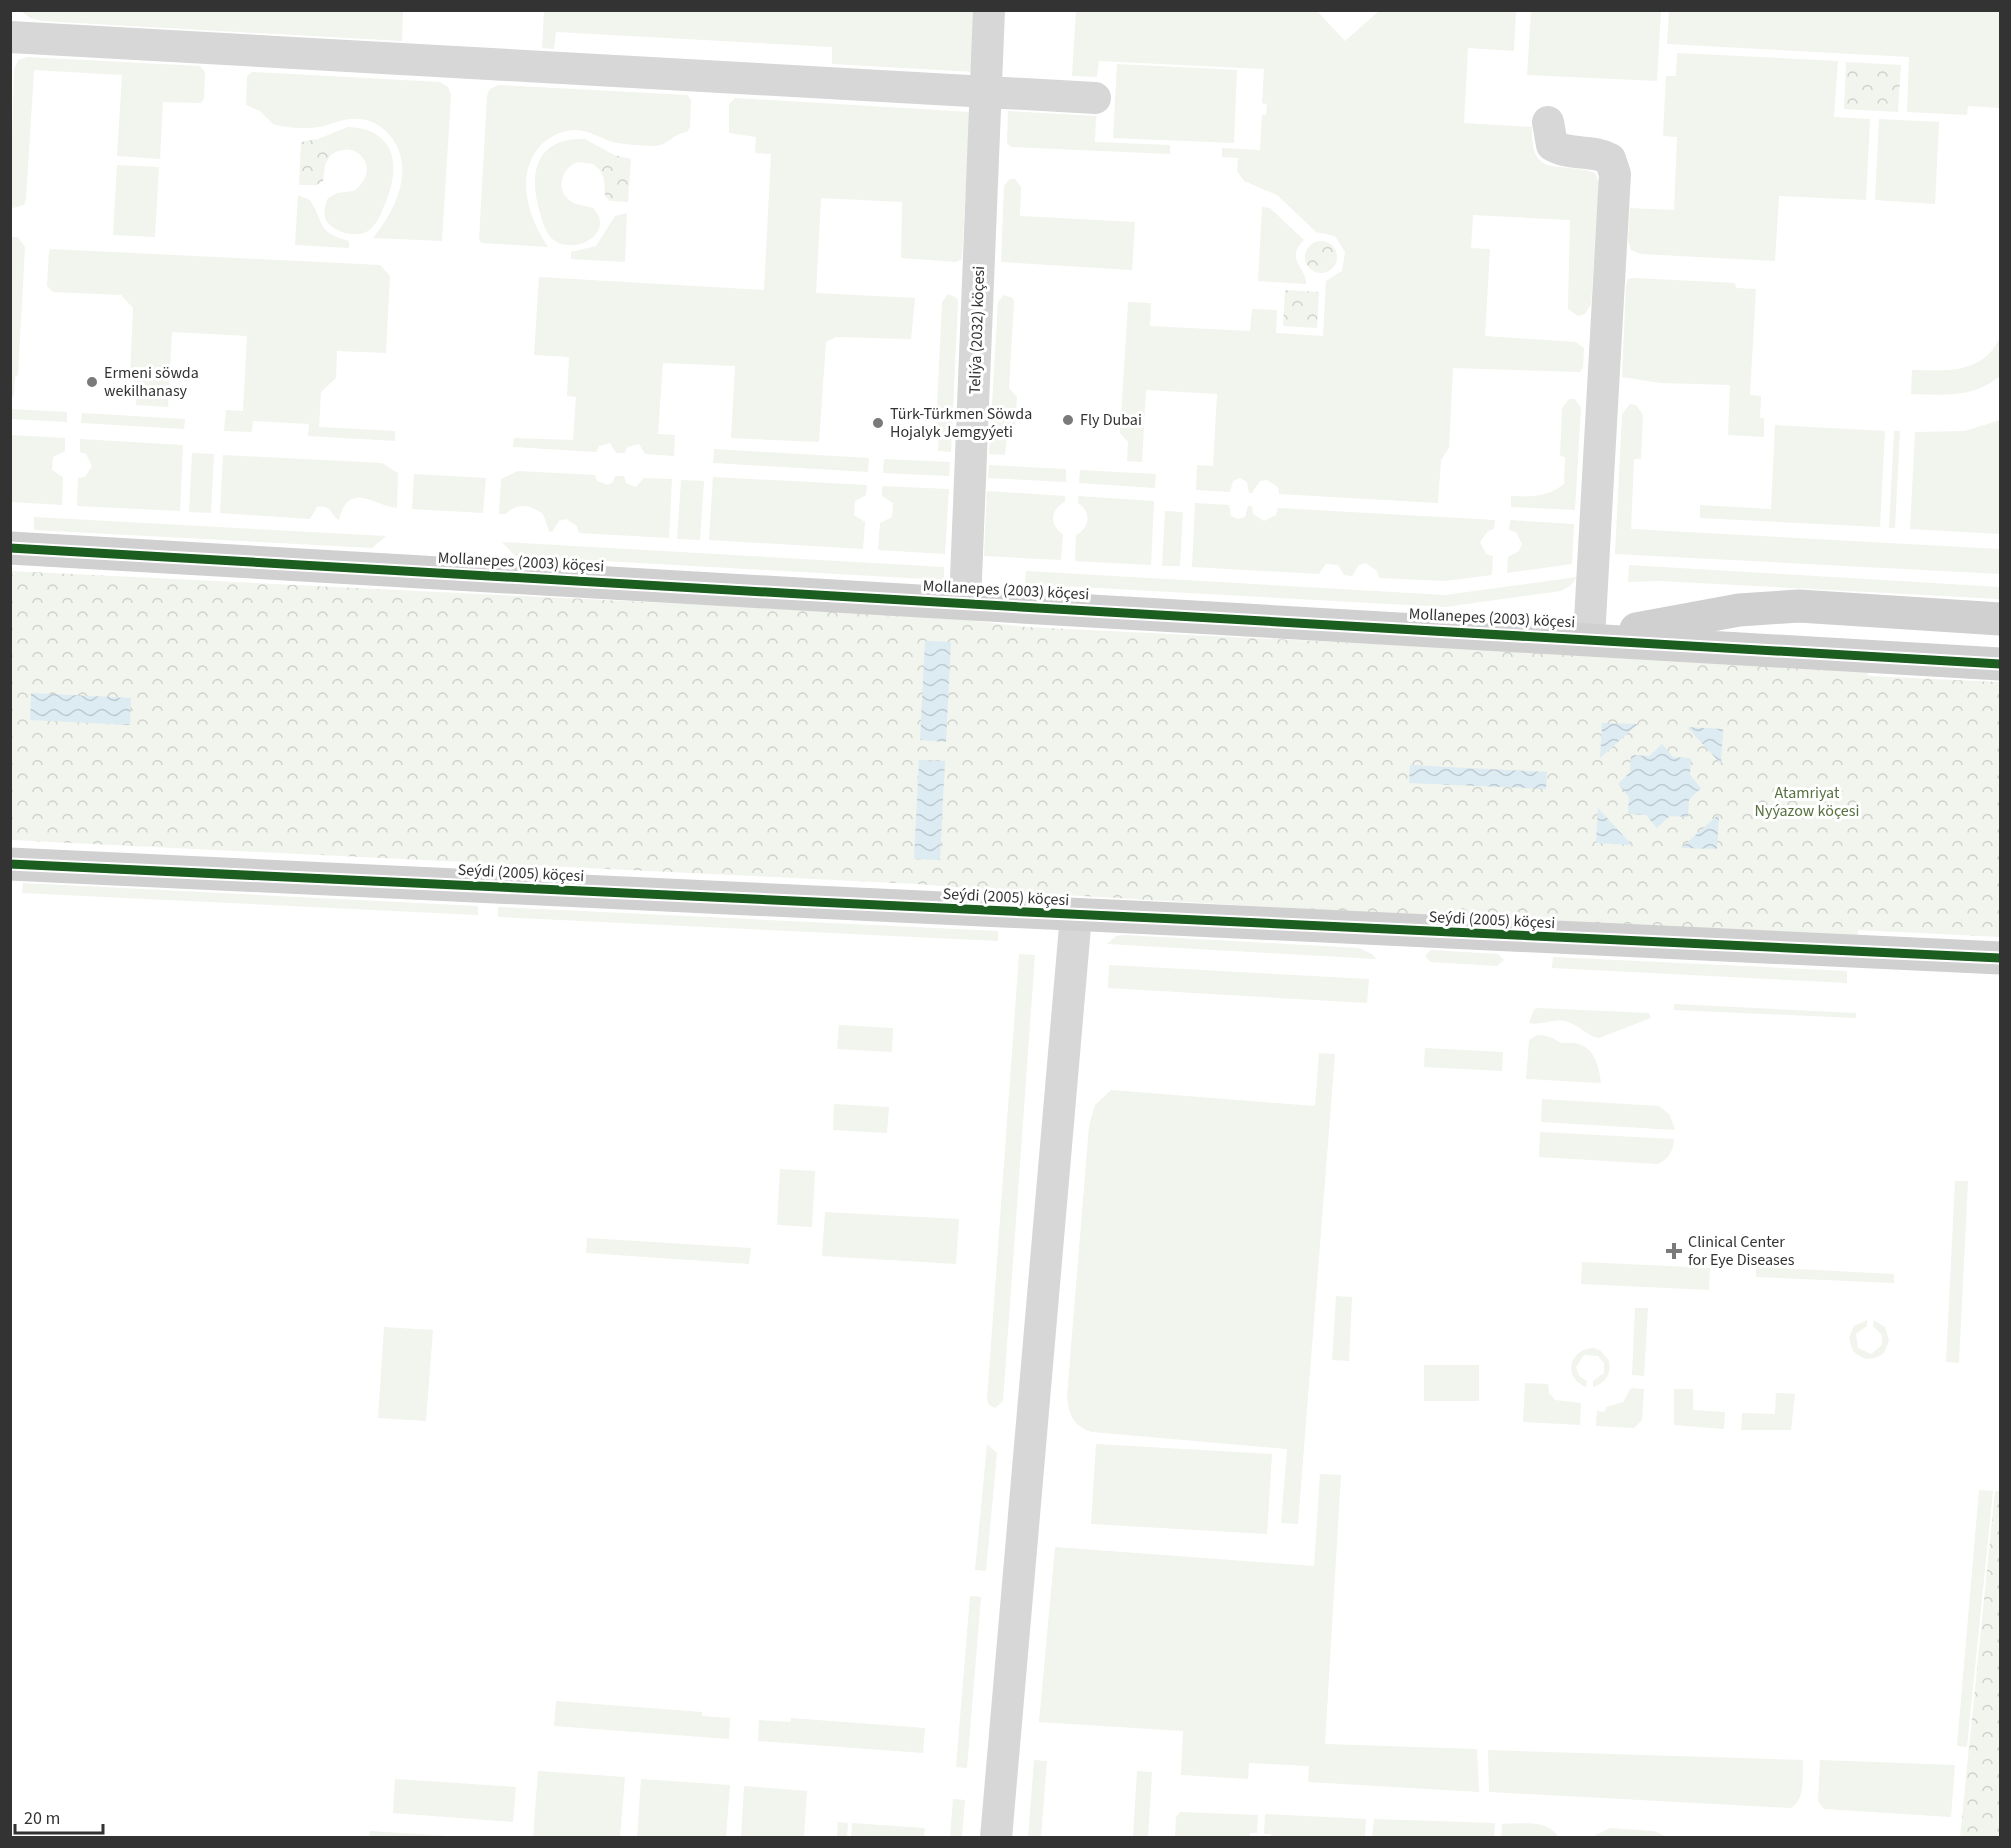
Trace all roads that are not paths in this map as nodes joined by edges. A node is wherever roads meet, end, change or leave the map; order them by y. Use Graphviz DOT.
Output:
graph roads {
  1 [pos="989,10"];
  2 [pos="10,36"];
  3 [pos="987,92"];
  4 [pos="1095,98"];
  5 [pos="1548,122"];
  6 [pos="10,548"];
  7 [pos="965,603"];
  8 [pos="2001,619"];
  9 [pos="1589,638"];
  10 [pos="2001,664"];
  11 [pos="10,864"];
  12 [pos="1076,915"];
  13 [pos="2001,958"];
  14 [pos="996,1838"];
  1 -- 3 [label="street, Teliýa (2032) köçesi"];
  2 -- 3 [label="street"];
  3 -- 4 [label="street"];
  3 -- 7 [label="street, Teliýa (2032) köçesi"];
  5 -- 9 [label="street"];
  6 -- 7 [label="street, Mollanepes (2003) köçesi"];
  7 -- 9 [label="street, Mollanepes (2003) köçesi"];
  8 -- 9 [label="street"];
  9 -- 10 [label="street, Mollanepes (2003) köçesi"];
  11 -- 12 [label="street, Seýdi (2005) köçesi"];
  12 -- 13 [label="street, Seýdi (2005) köçesi"];
  12 -- 14 [label="street"];
}
